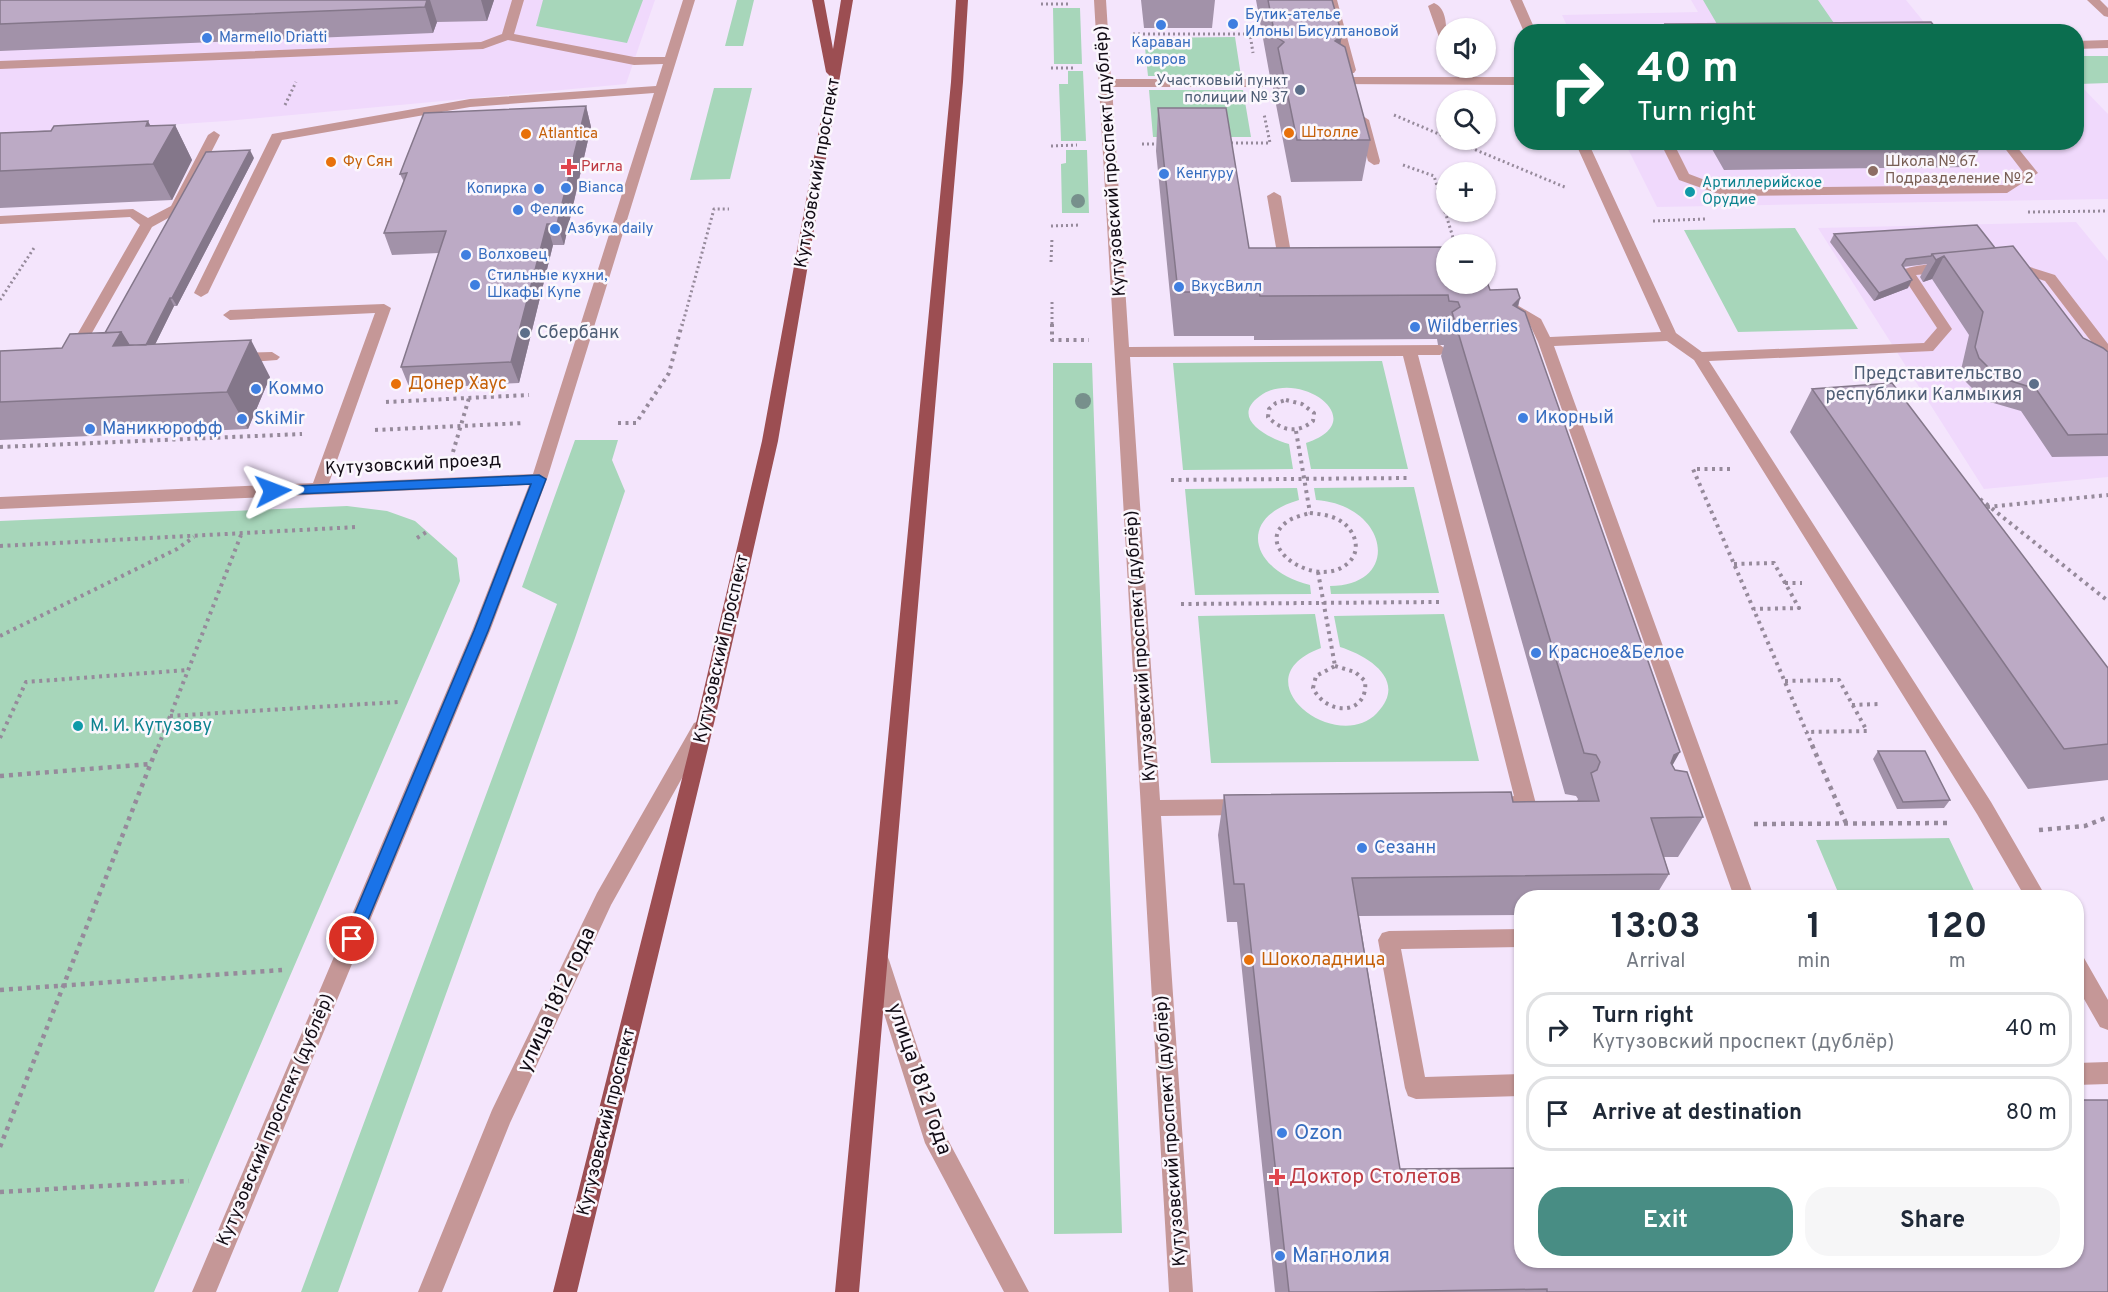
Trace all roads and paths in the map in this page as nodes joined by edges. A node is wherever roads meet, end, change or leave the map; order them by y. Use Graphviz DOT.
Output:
graph roads {
  1 [pos="518,0"];
  2 [pos="690,0"];
  3 [pos="818,0"];
  4 [pos="847,0"];
  5 [pos="962,0"];
  6 [pos="1101,0"];
  7 [pos="1331,0"];
  8 [pos="1516,0"];
  9 [pos="2093,0"];
  10 [pos="1434,6"];
  11 [pos="2108,14"];
  12 [pos="1438,18"];
  13 [pos="1526,24"];
  14 [pos="507,36"];
  15 [pos="2108,44"];
  16 [pos="2084,45"];
  17 [pos="310,52"];
  18 [pos="670,60"];
  19 [pos="0,66"];
  20 [pos="1459,78"];
  21 [pos="1337,81"];
  22 [pos="1353,81"];
  23 [pos="1460,81"];
  24 [pos="1514,81"];
  25 [pos="1271,82"];
  26 [pos="834,83"];
  27 [pos="1106,83"];
  28 [pos="662,89"];
  29 [pos="1359,105"];
  30 [pos="1436,133"];
  31 [pos="214,135"];
  32 [pos="277,137"];
  33 [pos="1080,145"];
  34 [pos="1051,146"];
  35 [pos="1476,150"];
  36 [pos="1585,150"];
  37 [pos="1670,150"];
  38 [pos="2013,150"];
  39 [pos="1374,161"];
  40 [pos="1274,196"];
  41 [pos="1610,206"];
  42 [pos="729,209"];
  43 [pos="53,217"];
  44 [pos="0,220"];
  45 [pos="147,224"];
  46 [pos="1051,225"];
  47 [pos="1082,225"];
  48 [pos="1452,234"];
  49 [pos="1052,238"];
  50 [pos="1051,262"];
  51 [pos="1990,264"];
  52 [pos="1966,266"];
  53 [pos="1299,273"];
  54 [pos="0,290"];
  55 [pos="7,290"];
  56 [pos="201,293"];
  57 [pos="1489,294"];
  58 [pos="0,300"];
  59 [pos="1052,302"];
  60 [pos="230,315"];
  61 [pos="1670,336"];
  62 [pos="1096,340"];
  63 [pos="1540,347"];
  64 [pos="1440,350"];
  65 [pos="1409,351"];
  66 [pos="1122,352"];
  67 [pos="2108,354"];
  68 [pos="272,357"];
  69 [pos="1699,357"];
  70 [pos="226,358"];
  71 [pos="89,364"];
  72 [pos="529,395"];
  73 [pos="469,398"];
  74 [pos="350,404"];
  75 [pos="526,423"];
  76 [pos="618,423"];
  77 [pos="460,426"];
  78 [pos="1296,431"];
  79 [pos="339,432"];
  80 [pos="0,447"];
  81 [pos="452,456"];
  82 [pos="1769,468"];
  83 [pos="1442,478"];
  84 [pos="539,479"];
  85 [pos="1304,479"];
  86 [pos="1171,480"];
  87 [pos="319,489"];
  88 [pos="1972,491"];
  89 [pos="2108,495"];
  90 [pos="0,503"];
  91 [pos="1987,507"];
  92 [pos="1310,513"];
  93 [pos="357,527"];
  94 [pos="428,531"];
  95 [pos="241,535"];
  96 [pos="194,537"];
  97 [pos="417,538"];
  98 [pos="0,546"];
  99 [pos="1734,564"];
  100 [pos="1318,572"];
  101 [pos="2108,601"];
  102 [pos="1474,602"];
  103 [pos="1324,603"];
  104 [pos="1181,604"];
  105 [pos="1754,609"];
  106 [pos="0,636"];
  107 [pos="1335,666"];
  108 [pos="188,670"];
  109 [pos="1785,681"];
  110 [pos="398,702"];
  111 [pos="170,717"];
  112 [pos="706,718"];
  113 [pos="2,727"];
  114 [pos="1806,732"];
  115 [pos="0,738"];
  116 [pos="151,764"];
  117 [pos="0,776"];
  118 [pos="1690,803"];
  119 [pos="1710,803"];
  120 [pos="1526,804"];
  121 [pos="1547,804"];
  122 [pos="1491,805"];
  123 [pos="1257,807"];
  124 [pos="1151,808"];
  125 [pos="2108,817"];
  126 [pos="1846,823"];
  127 [pos="1718,824"];
  128 [pos="1993,824"];
  129 [pos="1742,890"];
  130 [pos="2032,890"];
  131 [pos="1514,938"];
  132 [pos="877,958"];
  133 [pos="282,970"];
  134 [pos="2084,979"];
  135 [pos="64,986"];
  136 [pos="0,990"];
  137 [pos="2108,1020"];
  138 [pos="2108,1073"];
  139 [pos="2084,1074"];
  140 [pos="1514,1086"];
  141 [pos="0,1147"];
  142 [pos="189,1180"];
  143 [pos="0,1192"];
  144 [pos="204,1292"];
  145 [pos="429,1292"];
  146 [pos="564,1292"];
  147 [pos="847,1292"];
  148 [pos="1017,1292"];
  149 [pos="1181,1292"];
  1 -- 14 [label="street"];
  2 -- 18 [label="street, Кутузовский проспект (дублёр)"];
  3 -- 26 [label="main road"];
  4 -- 26 [label="main road, Кутузовский проспект"];
  5 -- 132 [label="main road"];
  6 -- 27 [label="street, Кутузовский проспект (дублёр)"];
  7 -- 22 [label="street"];
  8 -- 13 [label="street"];
  9 -- 11 [label="street"];
  10 -- 12 [label="street"];
  14 -- 17 [label="street"];
  14 -- 18 [label="street"];
  15 -- 16 [label="street"];
  17 -- 19 [label="street"];
  17 -- 32 [label="path"];
  18 -- 28 [label="street, Кутузовский проспект (дублёр)"];
  20 -- 23 [label="street"];
  21 -- 22 [label="street"];
  22 -- 23 [label="street"];
  22 -- 29 [label="street"];
  23 -- 24 [label="street"];
  25 -- 27 [label="street"];
  26 -- 112 [label="main road, Кутузовский проспект"];
  27 -- 66 [label="street, Кутузовский проспект (дублёр)"];
  28 -- 32 [label="street"];
  28 -- 84 [label="street, Кутузовский проспект (дублёр)"];
  29 -- 30 [label="path"];
  29 -- 39 [label="street"];
  31 -- 45 [label="street"];
  32 -- 56 [label="street"];
  33 -- 34 [label="path"];
  35 -- 41 [label="path"];
  36 -- 41 [label="street"];
  37 -- 38 [label="street"];
  39 -- 48 [label="path"];
  40 -- 53 [label="street"];
  41 -- 61 [label="street"];
  42 -- 76 [label="path"];
  43 -- 44 [label="street"];
  43 -- 45 [label="street"];
  43 -- 55 [label="path"];
  45 -- 71 [label="street"];
  46 -- 47 [label="path"];
  49 -- 50 [label="path"];
  51 -- 67 [label="street"];
  52 -- 69 [label="street"];
  54 -- 55 [label="path"];
  55 -- 58 [label="path"];
  57 -- 63 [label="street"];
  59 -- 62 [label="path"];
  60 -- 74 [label="street"];
  61 -- 63 [label="street"];
  61 -- 69 [label="street"];
  63 -- 119 [label="street"];
  64 -- 65 [label="street"];
  65 -- 66 [label="street"];
  65 -- 83 [label="street"];
  66 -- 124 [label="street, Кутузовский проспект (дублёр)"];
  68 -- 70 [label="street"];
  69 -- 82 [label="street"];
  72 -- 73 [label="path"];
  73 -- 74 [label="path"];
  73 -- 77 [label="path"];
  74 -- 79 [label="street"];
  75 -- 77 [label="path"];
  77 -- 79 [label="path"];
  77 -- 81 [label="path"];
  78 -- 78 [label="path"];
  78 -- 85 [label="path"];
  79 -- 80 [label="path"];
  79 -- 87 [label="street"];
  82 -- 99 [label="path"];
  82 -- 128 [label="street"];
  83 -- 85 [label="path"];
  83 -- 102 [label="street"];
  84 -- 87 [label="street, Кутузовский проезд"];
  84 -- 144 [label="street, Кутузовский проспект (дублёр)"];
  85 -- 86 [label="path"];
  85 -- 92 [label="path"];
  87 -- 90 [label="street, Кутузовский проезд"];
  88 -- 91 [label="path"];
  89 -- 91 [label="path"];
  91 -- 101 [label="path"];
  92 -- 100 [label="path"];
  92 -- 100 [label="path"];
  93 -- 95 [label="path"];
  94 -- 97 [label="path"];
  95 -- 96 [label="path"];
  95 -- 108 [label="path"];
  96 -- 98 [label="path"];
  96 -- 106 [label="path"];
  99 -- 105 [label="path"];
  99 -- 105 [label="path"];
  100 -- 103 [label="path"];
  102 -- 103 [label="path"];
  102 -- 120 [label="street"];
  103 -- 104 [label="path"];
  103 -- 107 [label="path"];
  105 -- 109 [label="path"];
  107 -- 107 [label="path"];
  108 -- 111 [label="path"];
  108 -- 113 [label="path"];
  109 -- 114 [label="path"];
  109 -- 114 [label="path"];
  110 -- 111 [label="path"];
  111 -- 116 [label="path"];
  112 -- 145 [label="street, улица 1812 года"];
  112 -- 146 [label="main road, Кутузовский проспект"];
  113 -- 115 [label="path"];
  114 -- 126 [label="path"];
  116 -- 117 [label="path"];
  116 -- 135 [label="path"];
  118 -- 119 [label="street"];
  119 -- 127 [label="street"];
  120 -- 121 [label="street"];
  120 -- 122 [label="street"];
  123 -- 124 [label="street"];
  124 -- 149 [label="street, Кутузовский проспект (дублёр)"];
  125 -- 128 [label="path"];
  126 -- 127 [label="path"];
  126 -- 128 [label="path"];
  127 -- 129 [label="street"];
  128 -- 130 [label="street"];
  131 -- 140 [label="street"];
  132 -- 147 [label="main road"];
  132 -- 148 [label="street, улица 1812 Года"];
  133 -- 135 [label="path"];
  134 -- 137 [label="street"];
  135 -- 136 [label="path"];
  135 -- 141 [label="path"];
  138 -- 139 [label="street"];
  142 -- 143 [label="path"];
}
